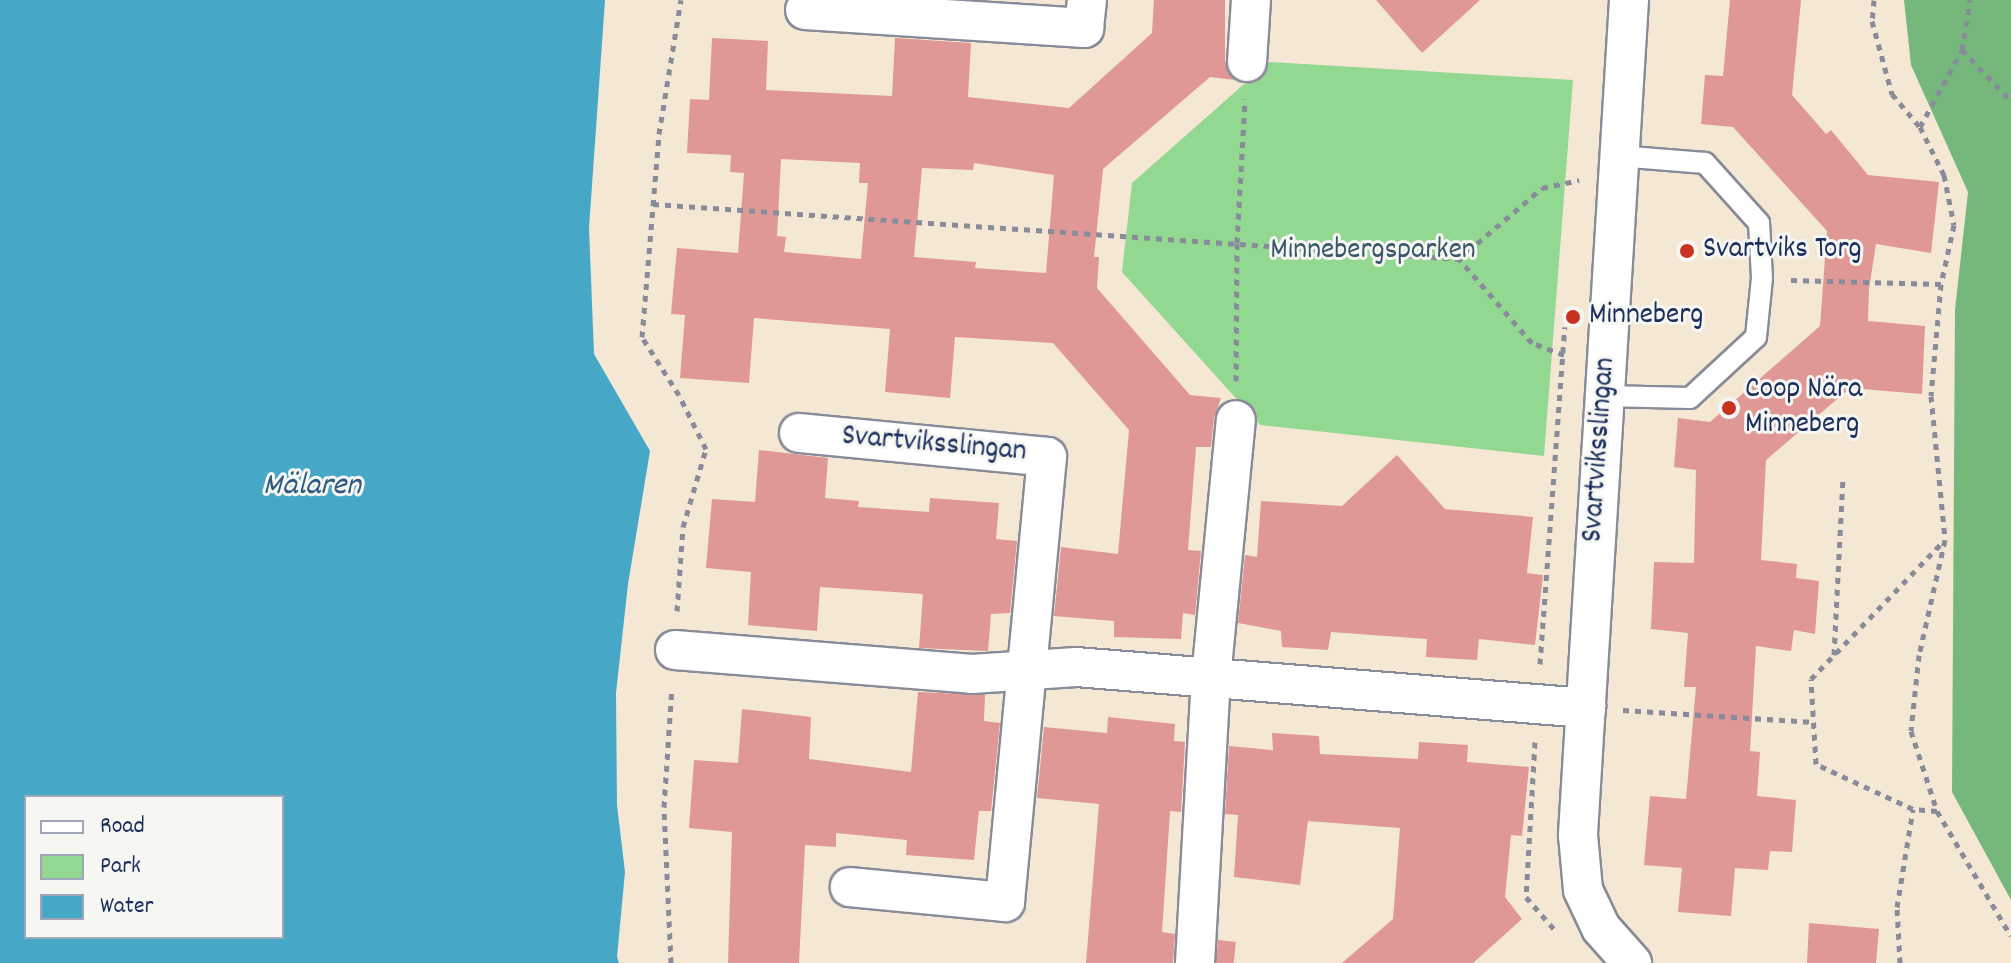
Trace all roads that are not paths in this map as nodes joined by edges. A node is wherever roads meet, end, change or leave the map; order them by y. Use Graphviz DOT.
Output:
graph roads {
  1 [pos="1087,0"];
  2 [pos="1251,0"];
  3 [pos="1629,0"];
  4 [pos="805,10"];
  5 [pos="1247,62"];
  6 [pos="1618,156"];
  7 [pos="1605,396"];
  8 [pos="1236,420"];
  9 [pos="799,433"];
  10 [pos="675,650"];
  11 [pos="1027,670"];
  12 [pos="1211,678"];
  13 [pos="1586,708"];
  14 [pos="850,887"];
  15 [pos="1195,963"];
  16 [pos="1632,963"];
  1 -- 4 [label="street"];
  2 -- 5 [label="street"];
  3 -- 6 [label="street, Svartviksslingan"];
  6 -- 7 [label="street, Svartviksslingan"];
  6 -- 7 [label="lane"];
  7 -- 13 [label="street, Svartviksslingan"];
  8 -- 12 [label="street"];
  9 -- 11 [label="street, Svartviksslingan"];
  10 -- 11 [label="street"];
  11 -- 12 [label="street"];
  11 -- 14 [label="street, Svartviksslingan"];
  12 -- 13 [label="street"];
  12 -- 15 [label="street"];
  13 -- 16 [label="street, Svartviksslingan"];
}
